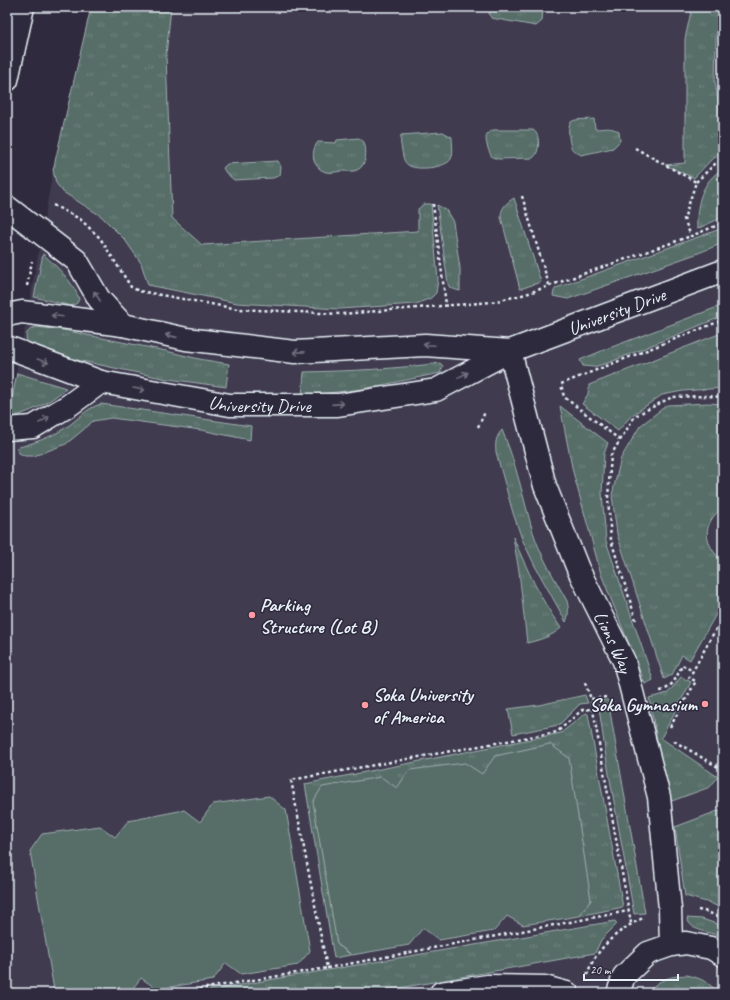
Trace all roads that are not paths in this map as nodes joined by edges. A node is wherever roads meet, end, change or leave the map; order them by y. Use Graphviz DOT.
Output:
graph roads {
  1 [pos="23,7"];
  2 [pos="7,80"];
  3 [pos="7,207"];
  4 [pos="723,271"];
  5 [pos="7,315"];
  6 [pos="123,325"];
  7 [pos="7,346"];
  8 [pos="510,351"];
  9 [pos="101,382"];
  10 [pos="7,429"];
  11 [pos="671,945"];
  12 [pos="723,955"];
  13 [pos="441,993"];
  14 [pos="567,993"];
  15 [pos="618,993"];
  1 -- 2 [label="street"];
  6 -- 3 [label="street, one-way"];
  4 -- 8 [label="street, University Drive"];
  6 -- 5 [label="street, University Drive, one-way"];
  8 -- 6 [label="street, University Drive, one-way"];
  7 -- 9 [label="street, University Drive, one-way"];
  9 -- 8 [label="street, University Drive, one-way"];
  8 -- 11 [label="street, Lions Way"];
  10 -- 9 [label="street, one-way"];
  11 -- 12 [label="street"];
  11 -- 15 [label="street"];
  13 -- 14 [label="street"];
}
